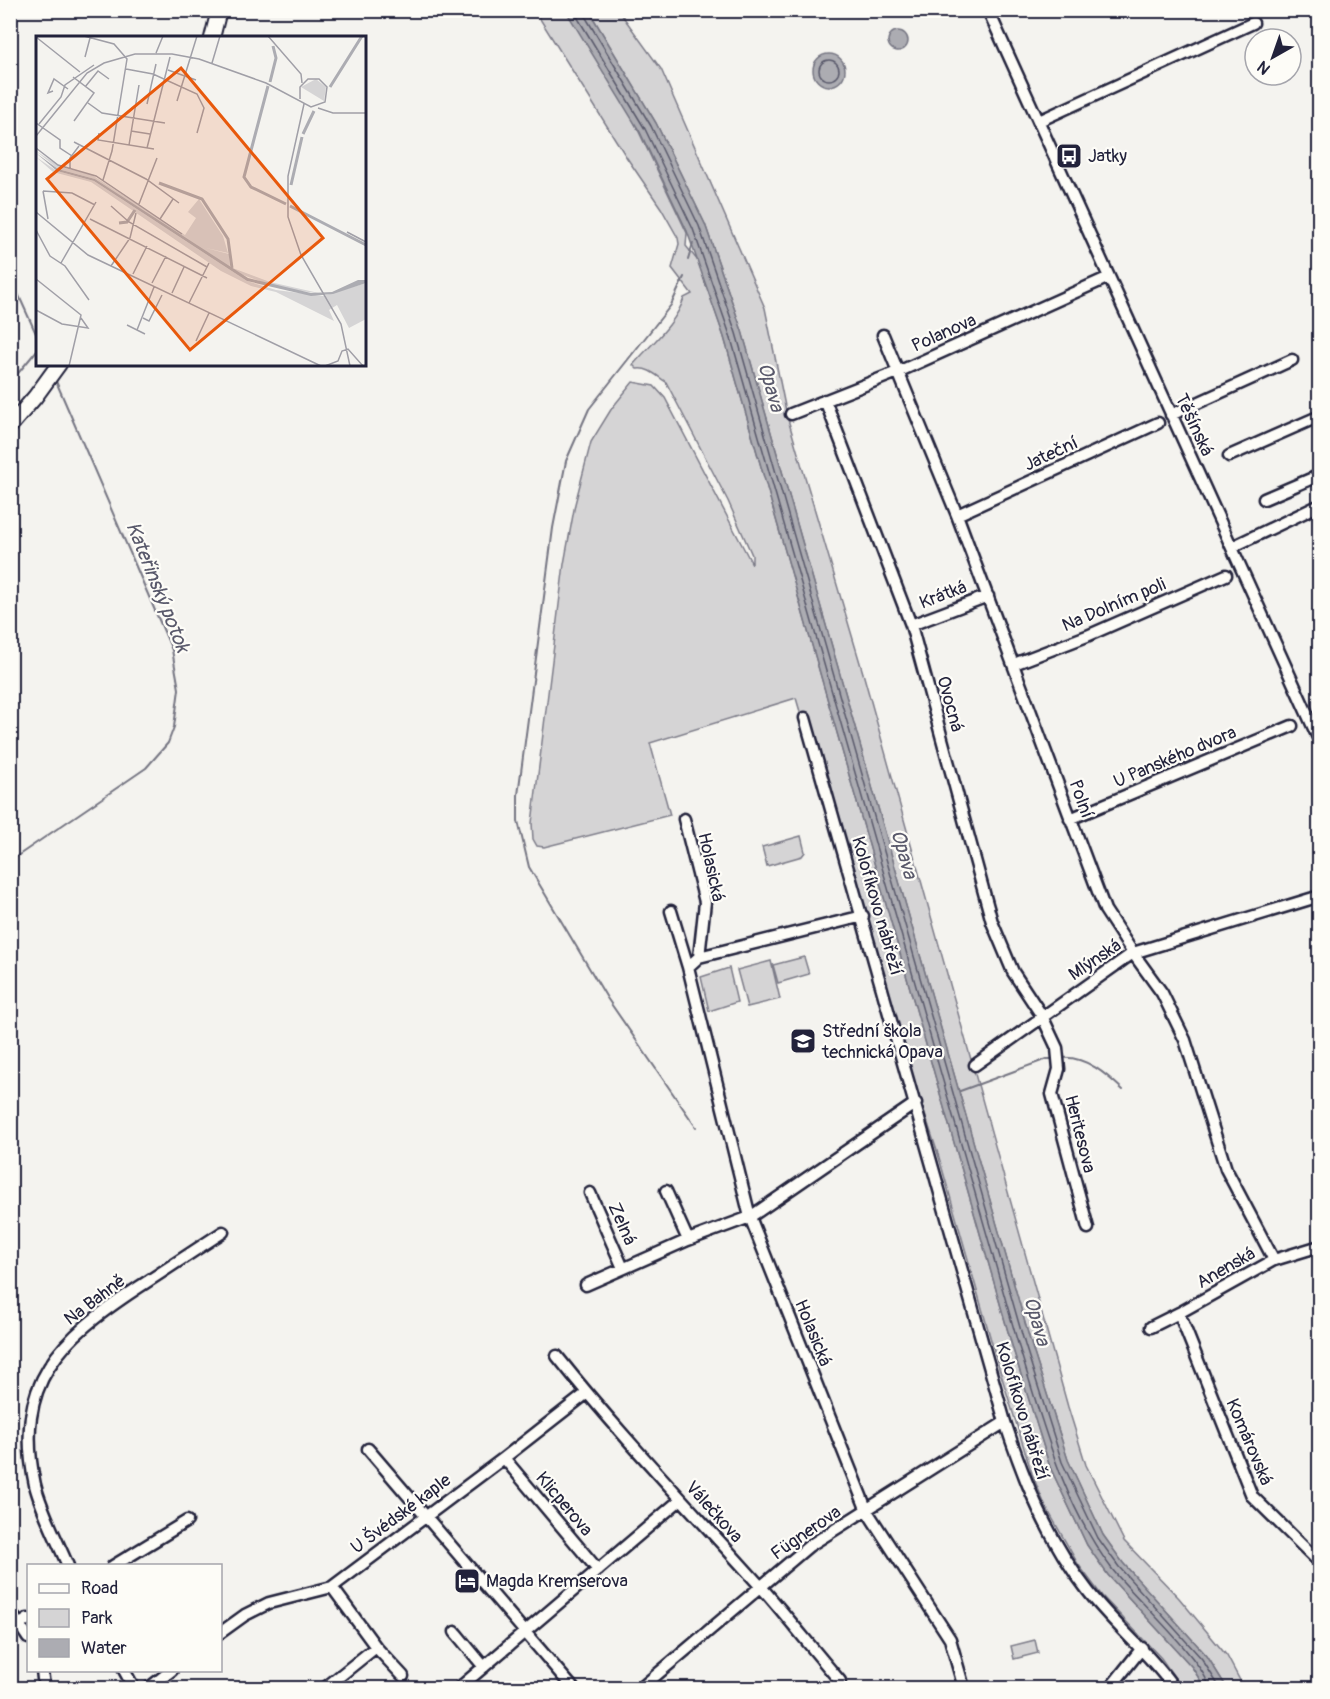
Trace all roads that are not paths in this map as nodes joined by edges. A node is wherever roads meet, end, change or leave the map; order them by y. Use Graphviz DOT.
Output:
graph roads {
  1 [pos="219,10"];
  2 [pos="988,10"];
  3 [pos="1253,22"];
  4 [pos="212,36"];
  5 [pos="1039,121"];
  6 [pos="1109,277"];
  7 [pos="883,335"];
  8 [pos="1292,360"];
  9 [pos="58,366"];
  10 [pos="900,371"];
  11 [pos="825,400"];
  12 [pos="790,414"];
  13 [pos="1171,415"];
  14 [pos="1320,416"];
  15 [pos="1158,423"];
  16 [pos="10,426"];
  17 [pos="1229,456"];
  18 [pos="1320,475"];
  19 [pos="1264,499"];
  20 [pos="1320,506"];
  21 [pos="957,515"];
  22 [pos="1232,547"];
  23 [pos="1226,575"];
  24 [pos="988,596"];
  25 [pos="911,625"];
  26 [pos="1014,664"];
  27 [pos="805,718"];
  28 [pos="1292,726"];
  29 [pos="1320,742"];
  30 [pos="684,819"];
  31 [pos="1070,819"];
  32 [pos="1320,896"];
  33 [pos="671,911"];
  34 [pos="863,916"];
  35 [pos="1133,953"];
  36 [pos="699,957"];
  37 [pos="688,968"];
  38 [pos="1042,1016"];
  39 [pos="975,1065"];
  40 [pos="916,1103"];
  41 [pos="666,1191"];
  42 [pos="590,1193"];
  43 [pos="750,1217"];
  44 [pos="1088,1228"];
  45 [pos="223,1232"];
  46 [pos="688,1240"];
  47 [pos="1320,1246"];
  48 [pos="1274,1260"];
  49 [pos="623,1268"];
  50 [pos="586,1285"];
  51 [pos="1179,1313"];
  52 [pos="1151,1327"];
  53 [pos="557,1356"];
  54 [pos="587,1393"];
  55 [pos="1005,1422"];
  56 [pos="368,1449"];
  57 [pos="504,1458"];
  58 [pos="680,1500"];
  59 [pos="867,1511"];
  60 [pos="425,1517"];
  61 [pos="187,1521"];
  62 [pos="1320,1563"];
  63 [pos="67,1564"];
  64 [pos="116,1564"];
  65 [pos="598,1570"];
  66 [pos="332,1587"];
  67 [pos="761,1587"];
  68 [pos="10,1611"];
  69 [pos="20,1625"];
  70 [pos="222,1632"];
  71 [pos="454,1632"];
  72 [pos="524,1633"];
  73 [pos="376,1647"];
  74 [pos="1142,1648"];
  75 [pos="484,1667"];
  76 [pos="42,1672"];
  77 [pos="125,1672"];
  78 [pos="171,1672"];
  79 [pos="403,1676"];
  80 [pos="44,1689"];
  81 [pos="134,1689"];
  82 [pos="148,1689"];
  83 [pos="326,1689"];
  84 [pos="459,1689"];
  85 [pos="573,1689"];
  86 [pos="641,1689"];
  87 [pos="831,1689"];
  88 [pos="964,1689"];
  89 [pos="1110,1689"];
  90 [pos="1174,1689"];
  1 -- 4 [label="main road"];
  2 -- 5 [label="street, Těšínská"];
  3 -- 5 [label="street"];
  5 -- 6 [label="street, Těšínská"];
  6 -- 10 [label="street, Polanova"];
  6 -- 13 [label="street, Těšínská"];
  7 -- 10 [label="street, Polní"];
  8 -- 13 [label="street"];
  9 -- 16 [label="main road"];
  10 -- 11 [label="street, Polanova"];
  10 -- 21 [label="street, Polní"];
  11 -- 12 [label="street, Polanova"];
  11 -- 25 [label="street, Ovocná"];
  13 -- 22 [label="street, Těšínská"];
  14 -- 17 [label="street"];
  15 -- 21 [label="street, Jateční"];
  18 -- 19 [label="street"];
  20 -- 22 [label="street"];
  21 -- 24 [label="street, Polní"];
  22 -- 29 [label="street, Těšínská"];
  23 -- 26 [label="street, Na Dolním poli"];
  24 -- 25 [label="street, Krátká"];
  24 -- 26 [label="street, Polní"];
  25 -- 38 [label="street, Ovocná"];
  26 -- 31 [label="street, Polní"];
  27 -- 34 [label="street, Kolofíkovo nábřeží"];
  28 -- 31 [label="street, U Panského dvora"];
  30 -- 36 [label="street, Holasická"];
  31 -- 35 [label="street, Polní"];
  32 -- 35 [label="street, Mlýnská"];
  33 -- 37 [label="street, Holasická"];
  34 -- 36 [label="street"];
  34 -- 40 [label="street, Kolofíkovo nábřeží"];
  35 -- 38 [label="street, Mlýnská"];
  35 -- 48 [label="street, Polní"];
  36 -- 37 [label="street"];
  37 -- 43 [label="street, Holasická"];
  38 -- 39 [label="street, Mlýnská"];
  38 -- 44 [label="street, Heritesova"];
  40 -- 43 [label="street"];
  40 -- 55 [label="street, Kolofíkovo nábřeží"];
  41 -- 46 [label="street"];
  42 -- 49 [label="street, Zelná"];
  43 -- 46 [label="street, Zelná"];
  43 -- 59 [label="street, Holasická"];
  45 -- 63 [label="street, Na Bahně"];
  46 -- 49 [label="street, Zelná"];
  47 -- 48 [label="street, Anenská"];
  48 -- 51 [label="street, Anenská"];
  49 -- 50 [label="street, Zelná"];
  51 -- 52 [label="street, Anenská"];
  51 -- 62 [label="street, Komárovská"];
  53 -- 54 [label="street, Válečkova"];
  54 -- 57 [label="street, U Švédské kaple"];
  54 -- 58 [label="street, Válečkova"];
  55 -- 59 [label="street, Fügnerova"];
  55 -- 74 [label="street, Kolofíkovo nábřeží"];
  56 -- 60 [label="street"];
  57 -- 60 [label="street, U Švédské kaple"];
  57 -- 65 [label="street, Klicperova"];
  58 -- 65 [label="street"];
  58 -- 67 [label="street, Válečkova"];
  59 -- 67 [label="street, Fügnerova"];
  59 -- 88 [label="street, Holasická"];
  60 -- 66 [label="street, U Švédské kaple"];
  60 -- 72 [label="street"];
  61 -- 64 [label="street"];
  65 -- 72 [label="street"];
  66 -- 70 [label="street, U Švédské kaple"];
  66 -- 73 [label="street"];
  67 -- 86 [label="street, Fügnerova"];
  67 -- 87 [label="street, Válečkova"];
  68 -- 69 [label="street"];
  71 -- 75 [label="street"];
  72 -- 75 [label="street"];
  72 -- 85 [label="street"];
  73 -- 79 [label="street"];
  73 -- 83 [label="street"];
  74 -- 89 [label="street"];
  74 -- 90 [label="street, Kolofíkovo nábřeží"];
  75 -- 84 [label="street"];
  76 -- 80 [label="street"];
  77 -- 81 [label="street"];
  78 -- 82 [label="street"];
}
